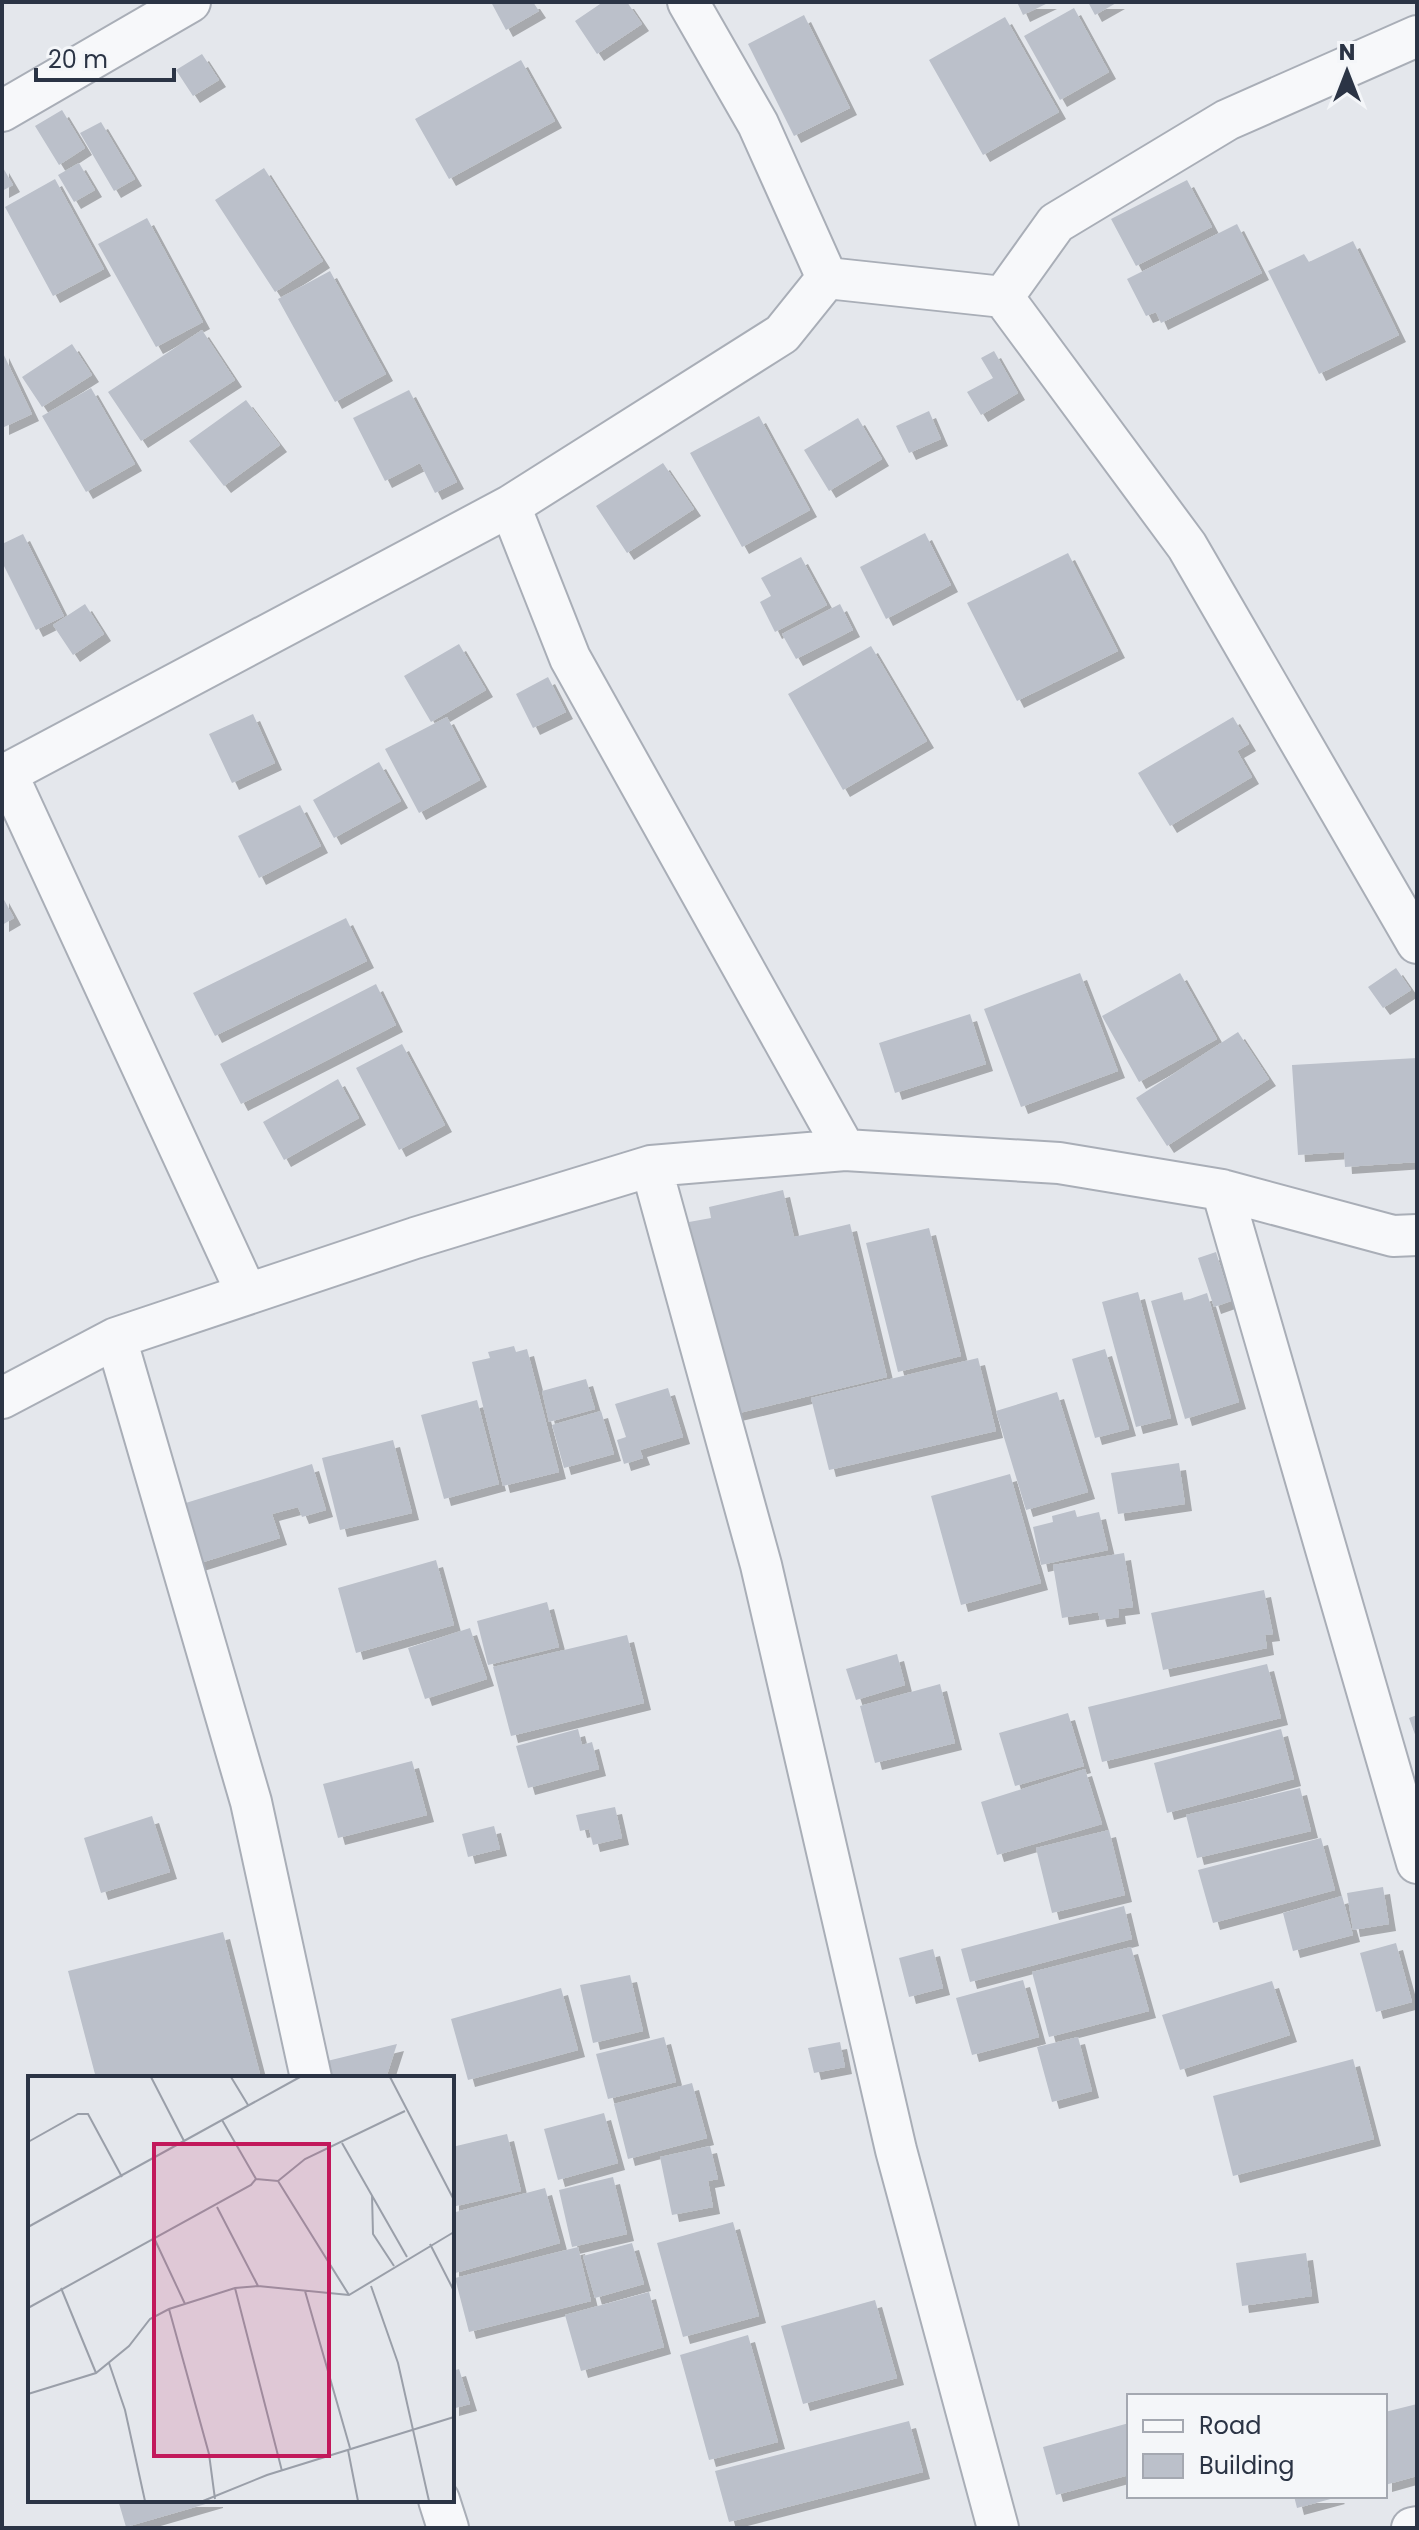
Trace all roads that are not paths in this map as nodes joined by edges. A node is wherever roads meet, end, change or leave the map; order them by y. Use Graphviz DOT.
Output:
graph roads {
  1 [pos="190,2"];
  2 [pos="688,2"];
  3 [pos="1417,36"];
  4 [pos="2,111"];
  5 [pos="827,278"];
  6 [pos="1003,297"];
  7 [pos="510,506"];
  8 [pos="5,775"];
  9 [pos="1417,943"];
  10 [pos="845,1150"];
  11 [pos="651,1166"];
  12 [pos="1222,1190"];
  13 [pos="1417,1235"];
  14 [pos="247,1294"];
  15 [pos="116,1338"];
  16 [pos="2,1398"];
  17 [pos="1417,1863"];
  18 [pos="311,2076"];
  19 [pos="440,2502"];
  20 [pos="448,2528"];
  21 [pos="998,2528"];
  1 -- 4 [label="street"];
  2 -- 5 [label="street"];
  3 -- 6 [label="street"];
  5 -- 6 [label="street"];
  5 -- 7 [label="street"];
  6 -- 9 [label="street"];
  7 -- 8 [label="street"];
  7 -- 10 [label="street"];
  8 -- 14 [label="street"];
  10 -- 11 [label="street"];
  10 -- 12 [label="street"];
  11 -- 14 [label="street"];
  11 -- 21 [label="street"];
  12 -- 13 [label="street"];
  12 -- 17 [label="street"];
  14 -- 15 [label="street"];
  15 -- 16 [label="street"];
  15 -- 18 [label="street"];
  19 -- 20 [label="street"];
}
